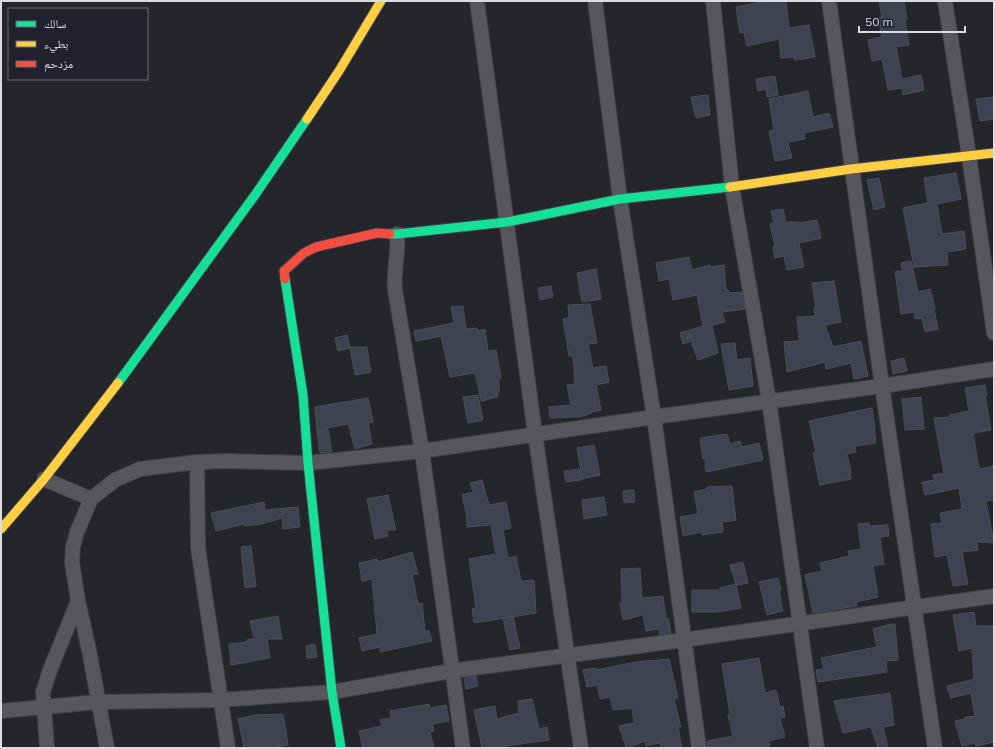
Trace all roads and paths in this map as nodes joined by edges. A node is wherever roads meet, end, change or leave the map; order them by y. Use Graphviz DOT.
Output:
graph roads {
  1 [pos="381,1"];
  2 [pos="477,1"];
  3 [pos="595,1"];
  4 [pos="712,1"];
  5 [pos="829,1"];
  6 [pos="945,1"];
  7 [pos="994,153"];
  8 [pos="969,156"];
  9 [pos="851,169"];
  10 [pos="732,187"];
  11 [pos="620,199"];
  12 [pos="507,222"];
  13 [pos="396,234"];
  14 [pos="994,333"];
  15 [pos="994,369"];
  16 [pos="882,386"];
  17 [pos="769,402"];
  18 [pos="654,417"];
  19 [pos="535,434"];
  20 [pos="422,451"];
  21 [pos="197,462"];
  22 [pos="308,463"];
  23 [pos="44,479"];
  24 [pos="91,498"];
  25 [pos="1,529"];
  26 [pos="994,596"];
  27 [pos="78,601"];
  28 [pos="914,607"];
  29 [pos="800,623"];
  30 [pos="683,640"];
  31 [pos="566,655"];
  32 [pos="451,670"];
  33 [pos="332,692"];
  34 [pos="220,700"];
  35 [pos="98,702"];
  36 [pos="43,707"];
  37 [pos="1,711"];
  38 [pos="47,748"];
  39 [pos="107,748"];
  40 [pos="228,748"];
  41 [pos="341,748"];
  42 [pos="463,748"];
  43 [pos="581,748"];
  44 [pos="699,748"];
  45 [pos="817,748"];
  46 [pos="935,748"];
  1 -- 23 [label="main road"];
  2 -- 12 [label="street"];
  3 -- 11 [label="street"];
  4 -- 10 [label="street"];
  5 -- 9 [label="street"];
  6 -- 8 [label="street"];
  7 -- 8 [label="main road"];
  8 -- 9 [label="main road"];
  8 -- 14 [label="street"];
  9 -- 10 [label="main road"];
  9 -- 16 [label="street"];
  10 -- 11 [label="main road"];
  10 -- 17 [label="street"];
  11 -- 12 [label="main road"];
  11 -- 18 [label="street"];
  12 -- 13 [label="main road"];
  12 -- 19 [label="street"];
  13 -- 20 [label="street"];
  13 -- 22 [label="main road"];
  15 -- 16 [label="street"];
  16 -- 17 [label="street"];
  16 -- 28 [label="street"];
  17 -- 18 [label="street"];
  17 -- 29 [label="street"];
  18 -- 19 [label="street"];
  18 -- 30 [label="street"];
  19 -- 20 [label="street"];
  19 -- 31 [label="street"];
  20 -- 22 [label="street"];
  20 -- 32 [label="street"];
  21 -- 22 [label="street"];
  21 -- 24 [label="street"];
  21 -- 34 [label="street"];
  22 -- 33 [label="main road"];
  23 -- 24 [label="street"];
  23 -- 25 [label="main road"];
  24 -- 27 [label="street"];
  26 -- 28 [label="street"];
  27 -- 35 [label="street"];
  27 -- 36 [label="street"];
  28 -- 29 [label="street"];
  28 -- 46 [label="street"];
  29 -- 30 [label="street"];
  29 -- 45 [label="street"];
  30 -- 31 [label="street"];
  30 -- 44 [label="street"];
  31 -- 32 [label="street"];
  31 -- 43 [label="street"];
  32 -- 33 [label="street"];
  32 -- 42 [label="street"];
  33 -- 34 [label="street"];
  33 -- 41 [label="main road"];
  34 -- 35 [label="street"];
  34 -- 40 [label="street"];
  35 -- 36 [label="street"];
  35 -- 39 [label="street"];
  36 -- 37 [label="street"];
  36 -- 38 [label="street"];
}
